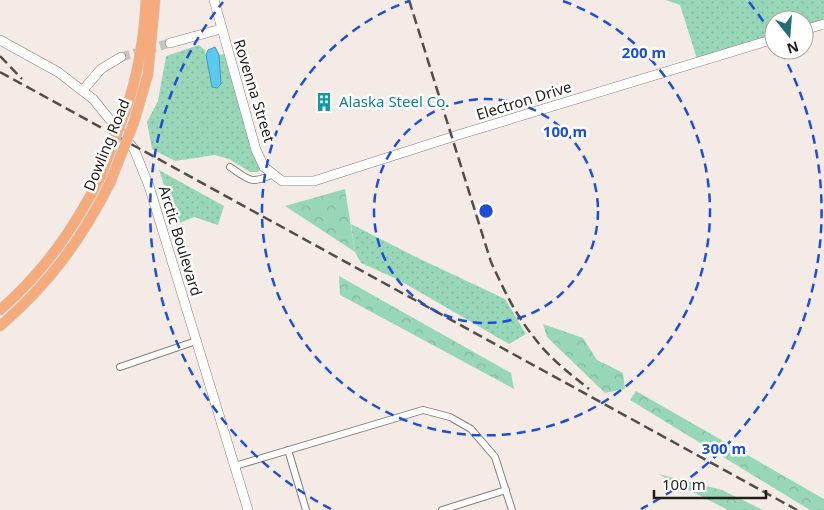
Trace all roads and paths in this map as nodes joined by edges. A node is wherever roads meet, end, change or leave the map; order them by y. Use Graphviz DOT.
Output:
graph roads {
  1 [pos="146,0"];
  2 [pos="155,0"];
  3 [pos="214,0"];
  4 [pos="221,29"];
  5 [pos="0,40"];
  6 [pos="764,42"];
  7 [pos="170,43"];
  8 [pos="121,57"];
  9 [pos="83,90"];
  10 [pos="230,168"];
  11 [pos="273,174"];
  12 [pos="282,181"];
  13 [pos="0,310"];
  14 [pos="0,326"];
  15 [pos="196,341"];
  16 [pos="120,367"];
  17 [pos="288,450"];
  18 [pos="235,466"];
  19 [pos="506,490"];
  20 [pos="248,510"];
  21 [pos="306,510"];
  22 [pos="442,510"];
  23 [pos="512,510"];
  1 -- 13 [label="main road, Dowling Road, bridge"];
  2 -- 14 [label="main road, Dowling Road, bridge"];
  3 -- 4 [label="street, Rovenna Street"];
  4 -- 7 [label="street"];
  4 -- 11 [label="street, Rovenna Street"];
  5 -- 9 [label="street, Arctic Boulevard"];
  6 -- 12 [label="street, Electron Drive"];
  8 -- 9 [label="street"];
  9 -- 15 [label="street, Arctic Boulevard"];
  10 -- 11 [label="street"];
  11 -- 12 [label="street, Rovenna Street"];
  15 -- 16 [label="street"];
  15 -- 18 [label="street, Arctic Boulevard"];
  17 -- 18 [label="street"];
  17 -- 19 [label="street"];
  17 -- 21 [label="street"];
  18 -- 20 [label="street, Arctic Boulevard"];
  19 -- 22 [label="street"];
  19 -- 23 [label="street"];
}
